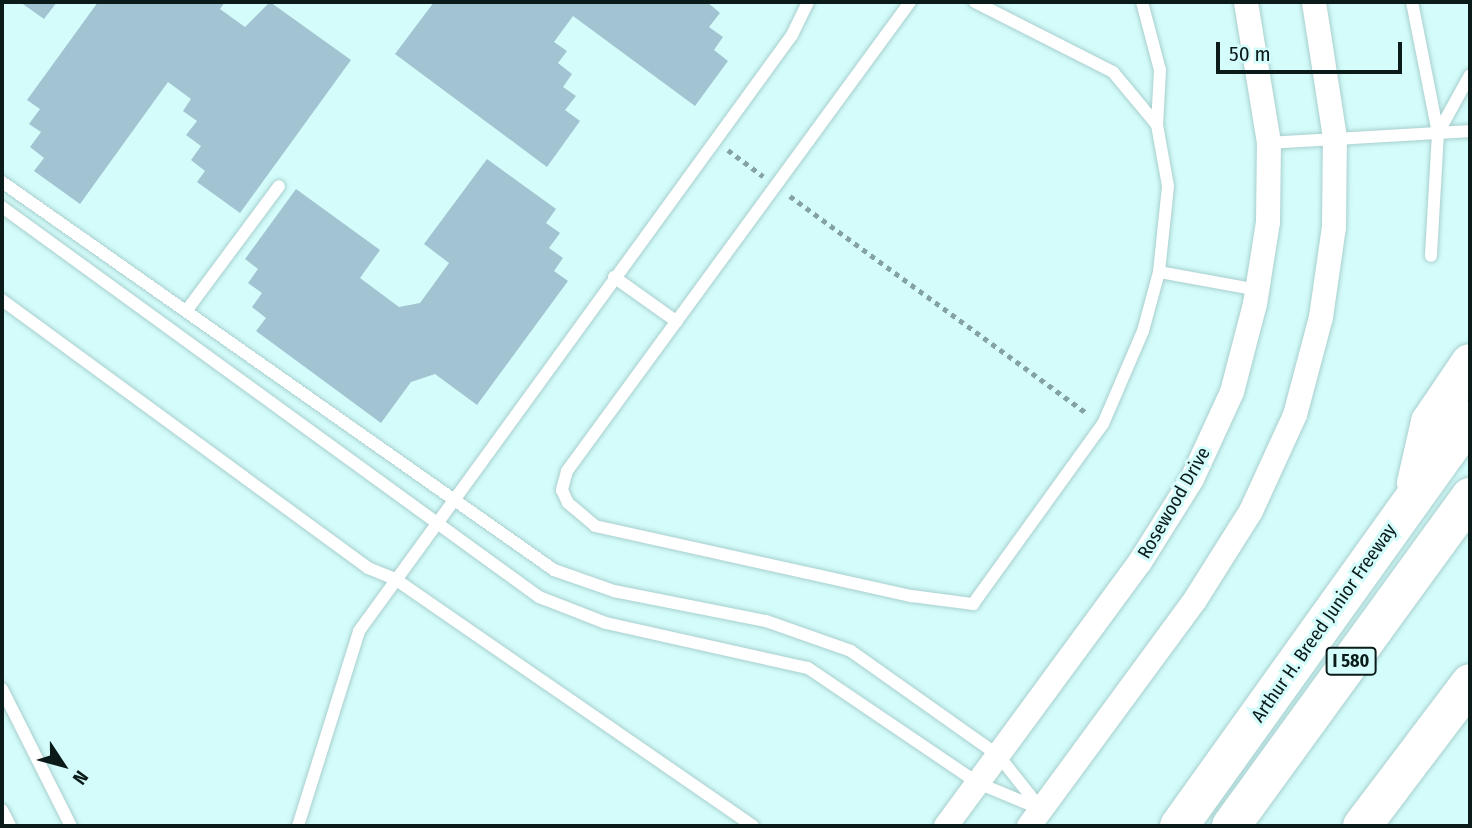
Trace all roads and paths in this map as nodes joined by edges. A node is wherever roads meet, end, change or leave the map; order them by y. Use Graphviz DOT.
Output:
graph roads {
  1 [pos="808,2"];
  2 [pos="911,2"];
  3 [pos="975,2"];
  4 [pos="1142,2"];
  5 [pos="1246,2"];
  6 [pos="1314,2"];
  7 [pos="1412,2"];
  8 [pos="1470,75"];
  9 [pos="1157,125"];
  10 [pos="1470,131"];
  11 [pos="1438,133"];
  12 [pos="1335,138"];
  13 [pos="714,140"];
  14 [pos="1269,143"];
  15 [pos="2,182"];
  16 [pos="279,186"];
  17 [pos="776,186"];
  18 [pos="2,207"];
  19 [pos="1431,256"];
  20 [pos="1159,272"];
  21 [pos="614,277"];
  22 [pos="1258,290"];
  23 [pos="2,300"];
  24 [pos="187,310"];
  25 [pos="677,322"];
  26 [pos="1470,363"];
  27 [pos="1470,420"];
  28 [pos="1103,424"];
  29 [pos="1470,497"];
  30 [pos="1413,499"];
  31 [pos="450,500"];
  32 [pos="432,525"];
  33 [pos="395,579"];
  34 [pos="1470,683"];
  35 [pos="2,689"];
  36 [pos="998,755"];
  37 [pos="978,783"];
  38 [pos="2,810"];
  39 [pos="1035,818"];
  40 [pos="10,826"];
  41 [pos="71,826"];
  42 [pos="298,826"];
  43 [pos="753,826"];
  44 [pos="946,826"];
  45 [pos="1179,826"];
  46 [pos="1231,826"];
  47 [pos="1362,826"];
  1 -- 13 [label="lane"];
  2 -- 17 [label="lane"];
  3 -- 9 [label="lane"];
  4 -- 9 [label="lane"];
  5 -- 14 [label="street, Rosewood Drive"];
  6 -- 12 [label="street"];
  7 -- 11 [label="lane"];
  8 -- 11 [label="lane"];
  9 -- 20 [label="lane"];
  10 -- 11 [label="lane"];
  11 -- 12 [label="lane"];
  11 -- 19 [label="lane"];
  12 -- 14 [label="lane"];
  12 -- 39 [label="street"];
  13 -- 17 [label="path"];
  13 -- 21 [label="lane"];
  14 -- 22 [label="street, Rosewood Drive"];
  15 -- 24 [label="lane"];
  16 -- 24 [label="lane"];
  17 -- 25 [label="lane"];
  17 -- 28 [label="path"];
  18 -- 32 [label="lane"];
  20 -- 22 [label="lane"];
  20 -- 28 [label="lane"];
  21 -- 25 [label="lane"];
  21 -- 31 [label="lane"];
  22 -- 36 [label="street, Rosewood Drive"];
  23 -- 33 [label="lane"];
  24 -- 31 [label="lane"];
  25 -- 28 [label="lane"];
  26 -- 30 [label="highway"];
  27 -- 30 [label="highway, Arthur H. Breed Junior Freeway / I 580"];
  29 -- 46 [label="highway, I 580"];
  30 -- 45 [label="highway, Arthur H. Breed Junior Freeway / I 580"];
  31 -- 32 [label="lane"];
  31 -- 36 [label="lane"];
  32 -- 33 [label="lane"];
  32 -- 37 [label="lane"];
  33 -- 42 [label="lane"];
  33 -- 43 [label="lane"];
  34 -- 47 [label="highway"];
  35 -- 41 [label="lane"];
  36 -- 37 [label="street, Rosewood Drive"];
  36 -- 39 [label="lane"];
  37 -- 39 [label="lane"];
  37 -- 44 [label="street, Rosewood Drive"];
  38 -- 40 [label="lane"];
}
